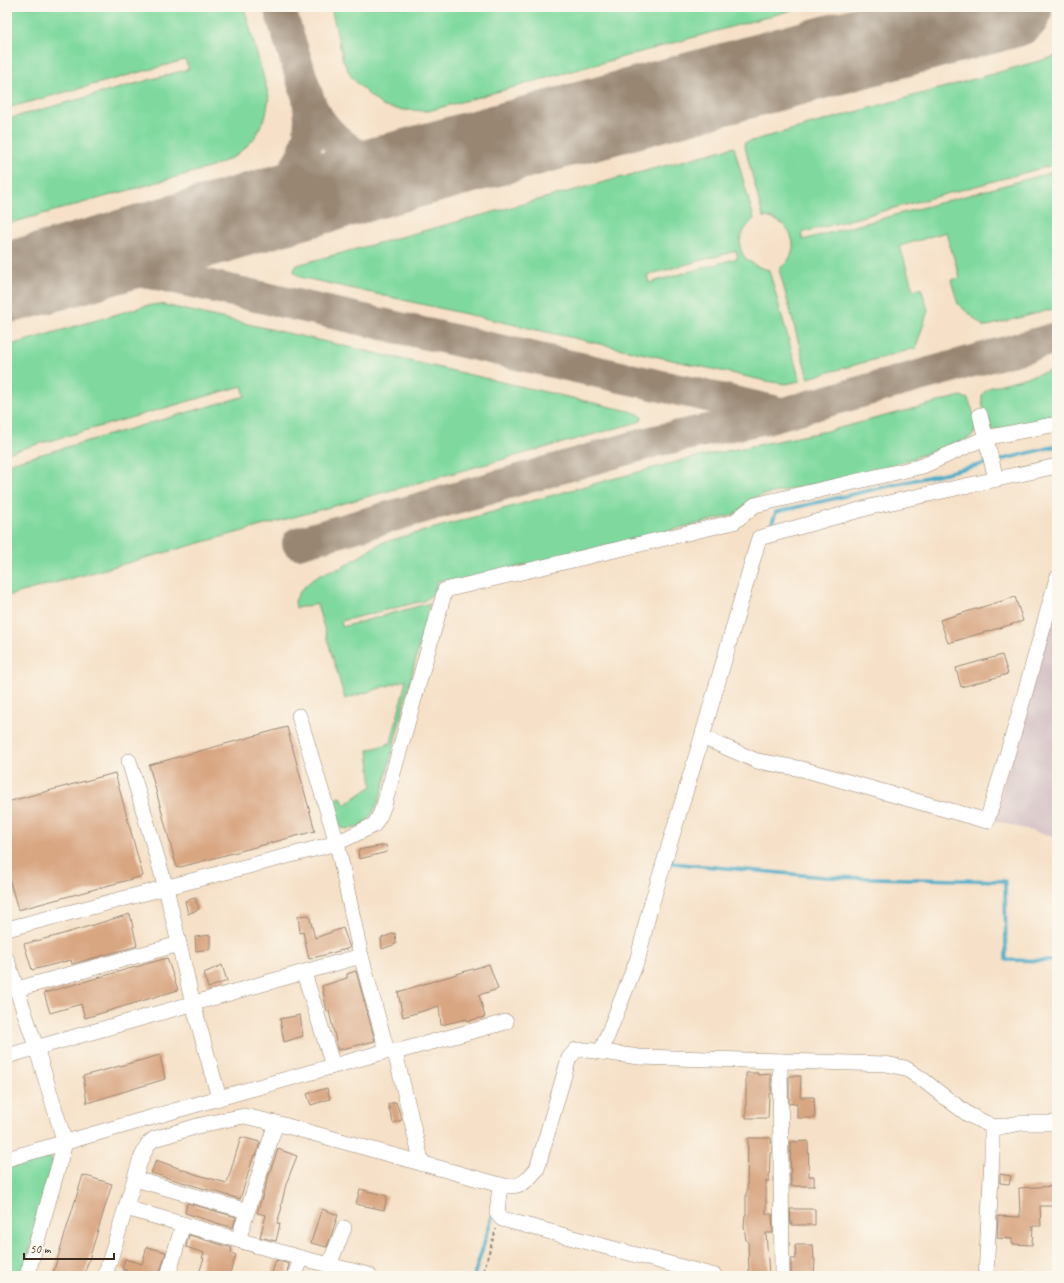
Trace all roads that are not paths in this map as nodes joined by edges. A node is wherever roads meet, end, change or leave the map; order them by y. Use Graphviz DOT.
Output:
graph roads {
  1 [pos="980,415"];
  2 [pos="1057,424"];
  3 [pos="985,438"];
  4 [pos="1057,466"];
  5 [pos="993,468"];
  6 [pos="1057,578"];
  7 [pos="300,716"];
  8 [pos="702,737"];
  9 [pos="129,762"];
  10 [pos="337,843"];
  11 [pos="166,888"];
  12 [pos="7,929"];
  13 [pos="179,944"];
  14 [pos="361,956"];
  15 [pos="7,960"];
  16 [pos="304,973"];
  17 [pos="17,989"];
  18 [pos="193,1004"];
  19 [pos="506,1022"];
  20 [pos="36,1047"];
  21 [pos="391,1051"];
  22 [pos="602,1052"];
  23 [pos="7,1056"];
  24 [pos="780,1061"];
  25 [pos="333,1066"];
  26 [pos="219,1098"];
  27 [pos="1057,1123"];
  28 [pos="276,1124"];
  29 [pos="992,1126"];
  30 [pos="65,1143"];
  31 [pos="7,1159"];
  32 [pos="422,1164"];
  33 [pos="135,1179"];
  34 [pos="500,1185"];
  35 [pos="126,1208"];
  36 [pos="247,1211"];
  37 [pos="183,1224"];
  38 [pos="344,1228"];
  39 [pos="238,1240"];
  40 [pos="301,1258"];
  41 [pos="334,1269"];
  42 [pos="369,1275"];
  43 [pos="26,1276"];
  44 [pos="105,1276"];
  45 [pos="168,1276"];
  46 [pos="295,1276"];
  47 [pos="715,1276"];
  48 [pos="782,1276"];
  49 [pos="986,1276"];
  1 -- 3 [label="street"];
  2 -- 3 [label="street"];
  3 -- 5 [label="street"];
  3 -- 10 [label="street"];
  4 -- 5 [label="street"];
  5 -- 8 [label="street"];
  6 -- 8 [label="street"];
  7 -- 10 [label="street"];
  8 -- 22 [label="street"];
  9 -- 11 [label="street"];
  10 -- 11 [label="street"];
  10 -- 14 [label="street"];
  11 -- 12 [label="street"];
  11 -- 13 [label="street"];
  13 -- 17 [label="street"];
  13 -- 18 [label="street"];
  14 -- 16 [label="street"];
  14 -- 21 [label="street"];
  15 -- 17 [label="street"];
  16 -- 18 [label="street"];
  16 -- 25 [label="street"];
  17 -- 20 [label="street"];
  18 -- 20 [label="street"];
  18 -- 26 [label="street"];
  19 -- 21 [label="street"];
  20 -- 23 [label="street"];
  20 -- 30 [label="street"];
  21 -- 25 [label="street"];
  21 -- 32 [label="street"];
  22 -- 24 [label="street"];
  22 -- 34 [label="street"];
  24 -- 29 [label="street"];
  24 -- 48 [label="street"];
  25 -- 26 [label="street"];
  26 -- 30 [label="street"];
  27 -- 29 [label="street"];
  28 -- 32 [label="street"];
  28 -- 33 [label="street"];
  28 -- 36 [label="street"];
  29 -- 49 [label="street"];
  30 -- 31 [label="street"];
  30 -- 43 [label="street"];
  32 -- 34 [label="street"];
  33 -- 35 [label="street"];
  33 -- 36 [label="street"];
  34 -- 47 [label="street"];
  35 -- 37 [label="street"];
  35 -- 44 [label="street"];
  36 -- 39 [label="street"];
  37 -- 39 [label="street"];
  37 -- 45 [label="street"];
  38 -- 41 [label="street"];
  39 -- 40 [label="street"];
  40 -- 41 [label="street"];
  40 -- 46 [label="street"];
  41 -- 42 [label="street"];
}
